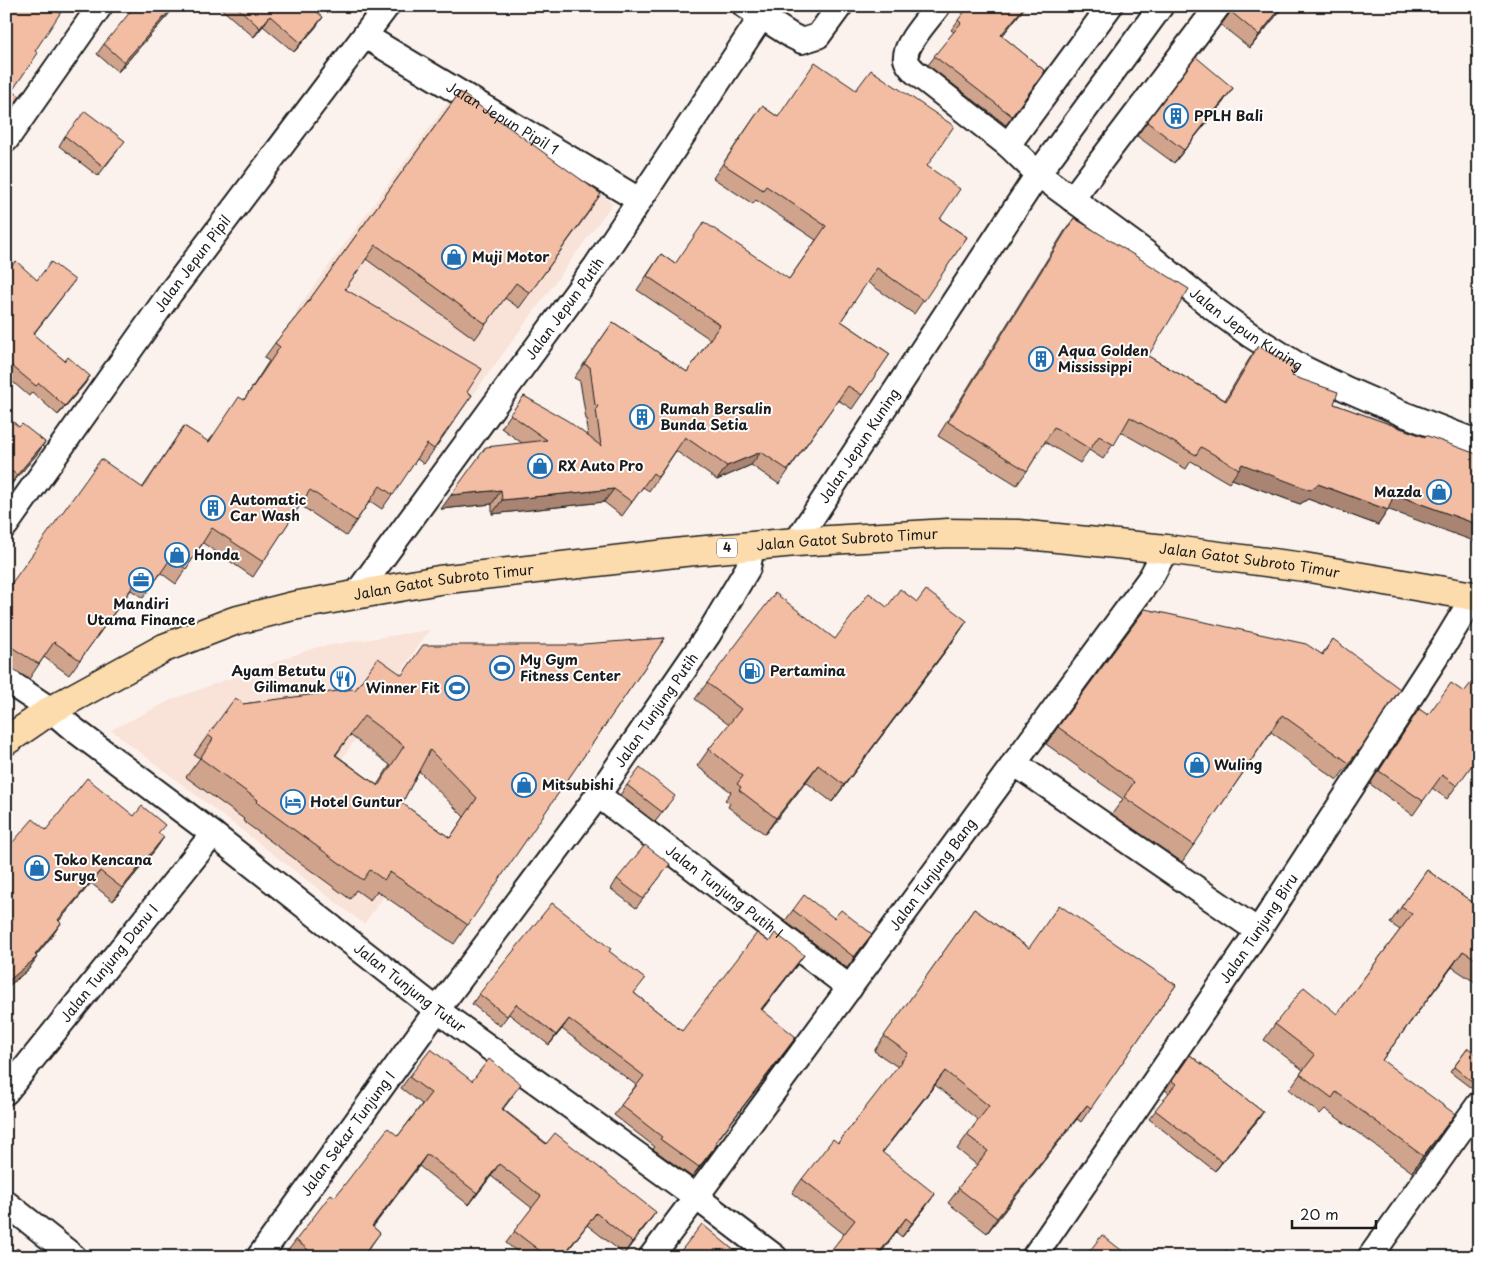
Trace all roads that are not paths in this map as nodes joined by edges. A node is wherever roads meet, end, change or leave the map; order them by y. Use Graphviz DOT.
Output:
graph roads {
  1 [pos="100,6"];
  2 [pos="387,6"];
  3 [pos="840,6"];
  4 [pos="938,6"];
  5 [pos="1110,6"];
  6 [pos="1160,6"];
  7 [pos="1218,6"];
  8 [pos="754,11"];
  9 [pos="365,36"];
  10 [pos="6,140"];
  11 [pos="1008,145"];
  12 [pos="1038,174"];
  13 [pos="1072,199"];
  14 [pos="639,200"];
  15 [pos="1479,443"];
  16 [pos="6,525"];
  17 [pos="796,542"];
  18 [pos="752,546"];
  19 [pos="1166,549"];
  20 [pos="357,593"];
  21 [pos="1476,596"];
  22 [pos="6,680"];
  23 [pos="50,710"];
  24 [pos="6,741"];
  25 [pos="1014,763"];
  26 [pos="598,795"];
  27 [pos="213,834"];
  28 [pos="1258,931"];
  29 [pos="850,988"];
  30 [pos="437,1010"];
  31 [pos="6,1092"];
  32 [pos="1479,1104"];
  33 [pos="696,1197"];
  34 [pos="6,1202"];
  35 [pos="74,1257"];
  36 [pos="259,1257"];
  37 [pos="651,1257"];
  38 [pos="774,1257"];
  39 [pos="1034,1257"];
  40 [pos="1370,1257"];
  1 -- 10 [label="street"];
  2 -- 9 [label="street, Jalan Jepun Pipil"];
  3 -- 8 [label="street"];
  4 -- 11 [label="street, Jalan Jepun Kuning"];
  5 -- 11 [label="street"];
  6 -- 12 [label="street, Jalan Jepun Kuning"];
  7 -- 13 [label="street"];
  8 -- 14 [label="street, Jalan Jepun Putih"];
  9 -- 14 [label="street, Jalan Jepun Pipil 1"];
  9 -- 16 [label="street, Jalan Jepun Pipil"];
  11 -- 12 [label="street, Jalan Jepun Kuning"];
  12 -- 13 [label="street, Jalan Jepun Kuning"];
  12 -- 17 [label="street, Jalan Jepun Kuning"];
  13 -- 15 [label="street, Jalan Jepun Kuning"];
  14 -- 20 [label="street, Jalan Jepun Putih"];
  17 -- 18 [label="highway, Jalan Gatot Subroto Timur / 4"];
  17 -- 19 [label="highway, Jalan Gatot Subroto Timur / 4"];
  18 -- 20 [label="highway, Jalan Gatot Subroto Timur / 4"];
  18 -- 26 [label="street, Jalan Tunjung Putih"];
  19 -- 21 [label="highway, Jalan Gatot Subroto Timur / 4"];
  19 -- 25 [label="street, Jalan Tunjung Bang"];
  20 -- 23 [label="highway, Jalan Gatot Subroto Timur / 4"];
  21 -- 28 [label="street, Jalan Tunjung Biru"];
  22 -- 23 [label="street"];
  23 -- 24 [label="highway, Jalan Gatot Subroto Timur / 4"];
  23 -- 27 [label="street, Jalan Tunjung Tutur"];
  25 -- 28 [label="street"];
  25 -- 29 [label="street, Jalan Tunjung Bang"];
  26 -- 29 [label="street, Jalan Tunjung Putih I"];
  26 -- 30 [label="street, Jalan Tunjung Putih"];
  27 -- 30 [label="street, Jalan Tunjung Tutur"];
  27 -- 31 [label="street, Jalan Tunjung Danu I"];
  28 -- 39 [label="street, Jalan Tunjung Biru"];
  29 -- 33 [label="street, Jalan Tunjung Bang"];
  30 -- 33 [label="street, Jalan Tunjung Tutur"];
  30 -- 36 [label="street, Jalan Sekar Tunjung I"];
  32 -- 40 [label="street"];
  33 -- 37 [label="street, Jalan Tunjung Bang"];
  33 -- 38 [label="street, Jalan Tunjung Tutur"];
  34 -- 35 [label="street"];
}
